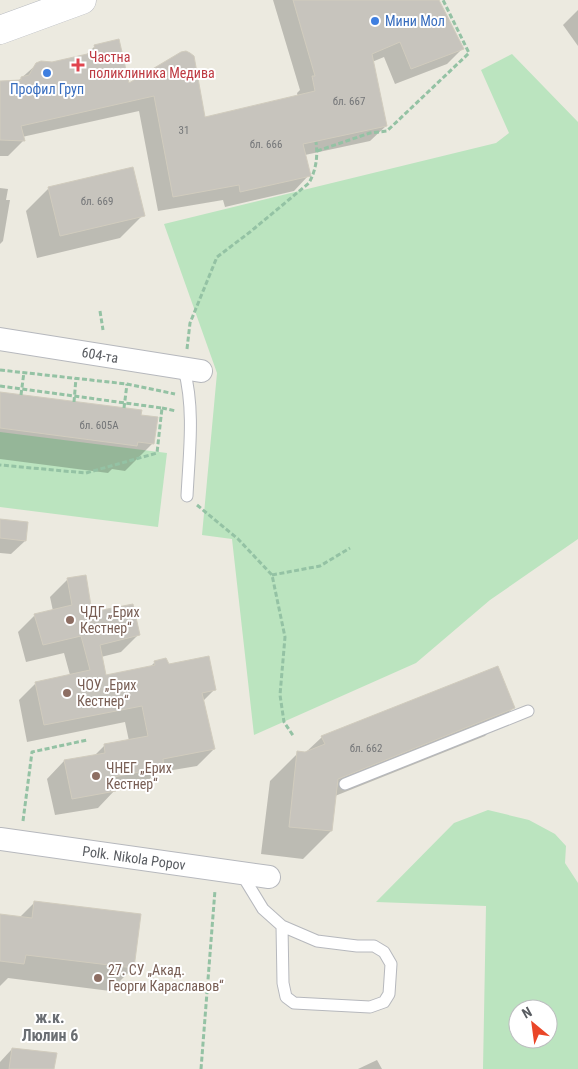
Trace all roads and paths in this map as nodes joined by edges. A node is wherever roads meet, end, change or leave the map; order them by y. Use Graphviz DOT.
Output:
graph roads {
  1 [pos="82,0"];
  2 [pos="443,0"];
  3 [pos="0,30"];
  4 [pos="316,142"];
  5 [pos="317,151"];
  6 [pos="100,311"];
  7 [pos="103,330"];
  8 [pos="0,339"];
  9 [pos="0,370"];
  10 [pos="192,370"];
  11 [pos="24,372"];
  12 [pos="76,378"];
  13 [pos="127,384"];
  14 [pos="0,386"];
  15 [pos="21,389"];
  16 [pos="21,395"];
  17 [pos="74,397"];
  18 [pos="190,397"];
  19 [pos="74,402"];
  20 [pos="125,403"];
  21 [pos="124,408"];
  22 [pos="0,465"];
  23 [pos="187,496"];
  24 [pos="350,548"];
  25 [pos="272,575"];
  26 [pos="528,711"];
  27 [pos="294,737"];
  28 [pos="87,740"];
  29 [pos="344,784"];
  30 [pos="10,840"];
  31 [pos="216,869"];
  32 [pos="241,873"];
  33 [pos="268,876"];
  34 [pos="282,926"];
  35 [pos="201,1069"];
  1 -- 3 [label="street"];
  2 -- 5 [label="path"];
  4 -- 5 [label="path"];
  5 -- 10 [label="path"];
  6 -- 7 [label="path"];
  8 -- 10 [label="street, 604-та"];
  9 -- 11 [label="path"];
  10 -- 18 [label="lane"];
  11 -- 12 [label="path"];
  11 -- 15 [label="path"];
  12 -- 13 [label="path"];
  12 -- 17 [label="path"];
  13 -- 18 [label="path"];
  13 -- 20 [label="path"];
  14 -- 15 [label="path"];
  15 -- 16 [label="path"];
  15 -- 17 [label="path"];
  17 -- 19 [label="path"];
  17 -- 20 [label="path"];
  18 -- 23 [label="lane"];
  20 -- 21 [label="path"];
  20 -- 22 [label="path"];
  23 -- 25 [label="path"];
  24 -- 25 [label="path"];
  25 -- 27 [label="path"];
  26 -- 29 [label="lane"];
  28 -- 30 [label="path"];
  30 -- 31 [label="street, Polk. Nikola Popov"];
  31 -- 32 [label="street, Polk. Nikola Popov"];
  31 -- 35 [label="path"];
  32 -- 33 [label="street, Polk. Nikola Popov"];
  32 -- 34 [label="lane"];
  34 -- 34 [label="lane"];
}
